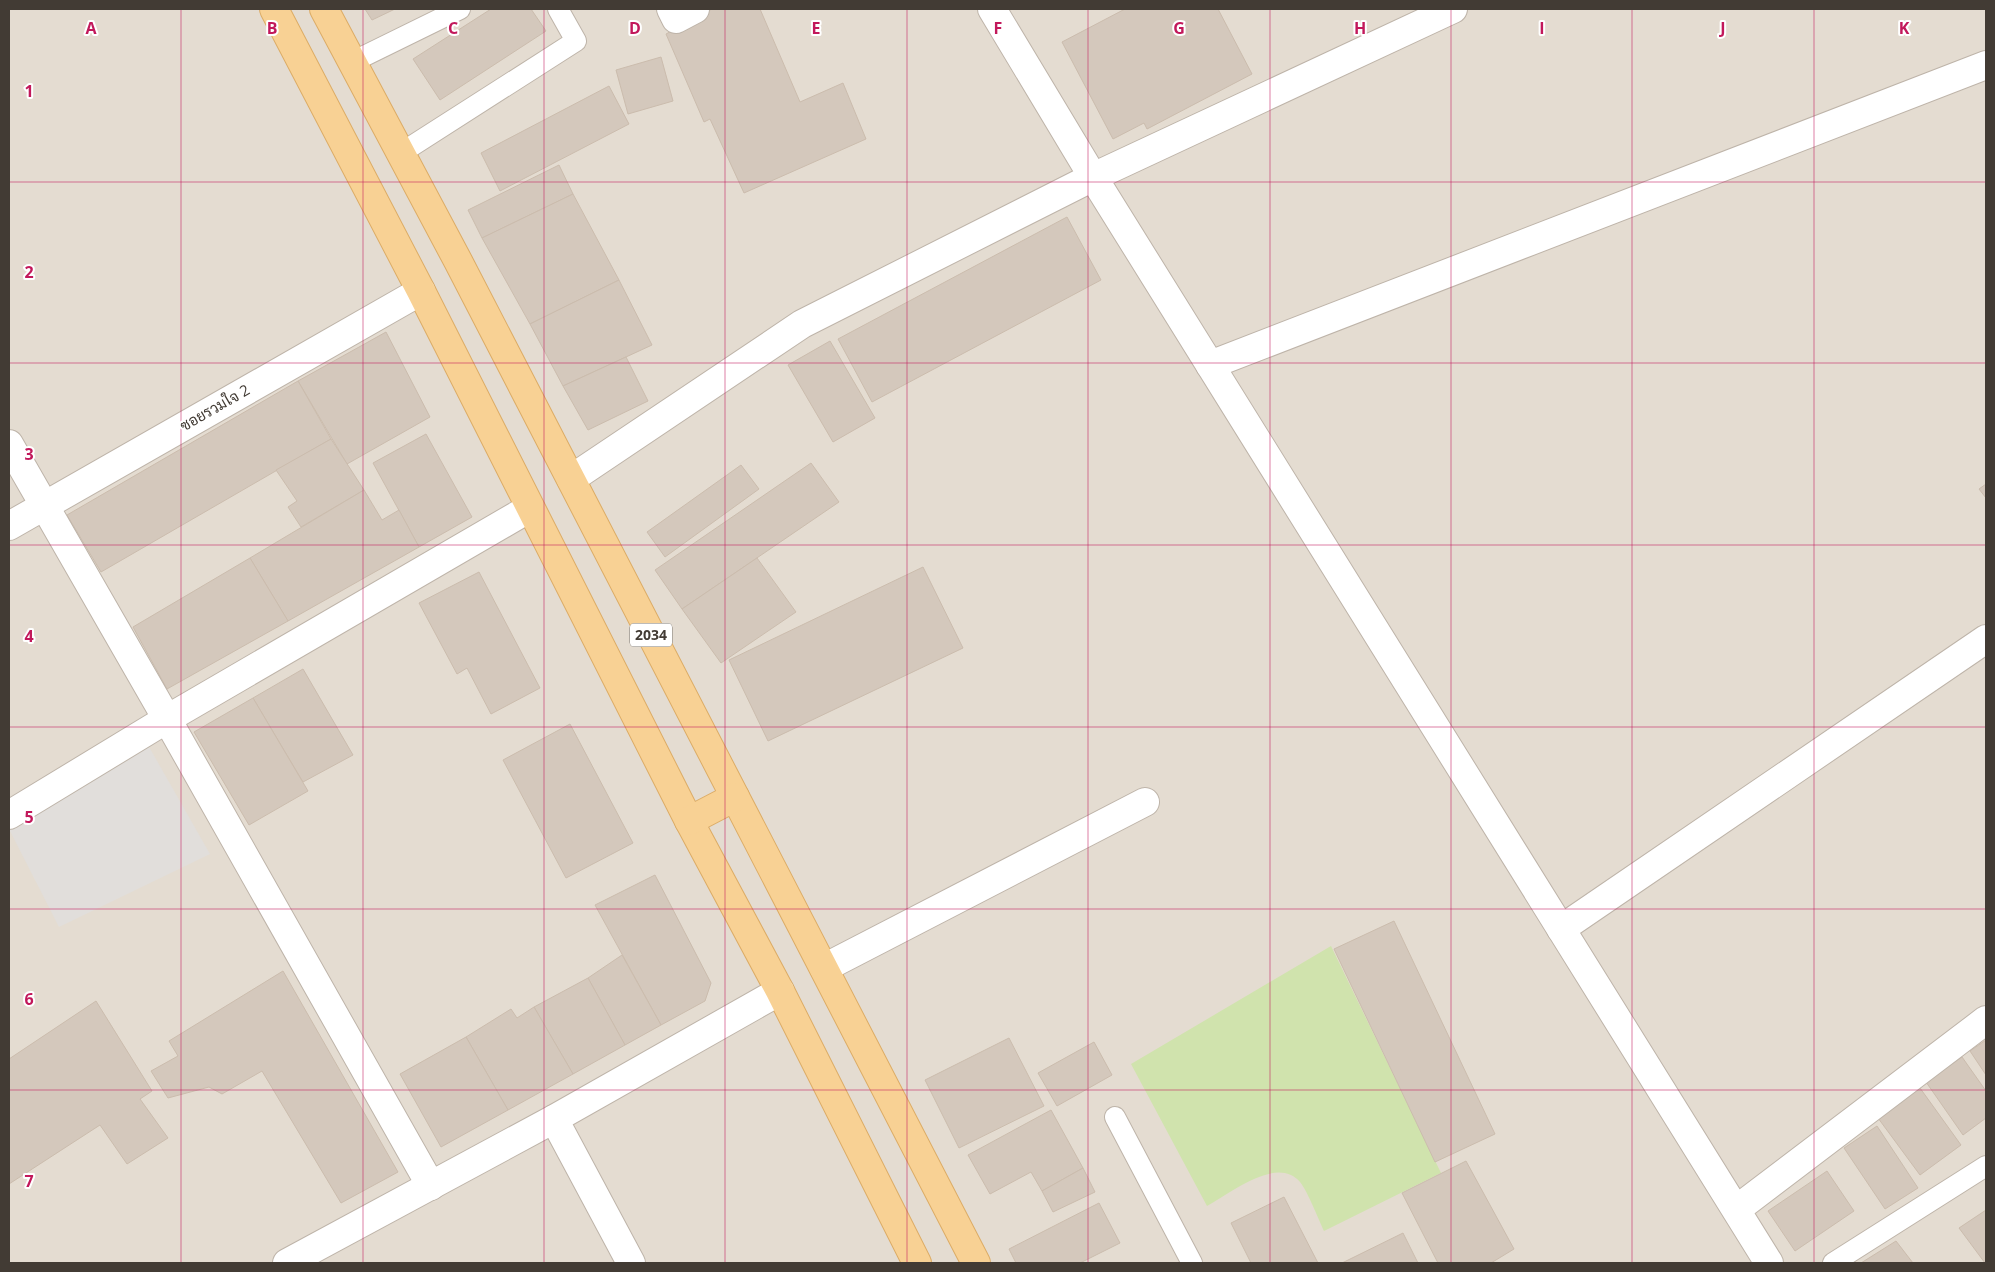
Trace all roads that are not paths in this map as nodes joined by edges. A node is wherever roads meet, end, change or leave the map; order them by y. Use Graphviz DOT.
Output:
graph roads {
  1 [pos="274,9"];
  2 [pos="324,9"];
  3 [pos="460,9"];
  4 [pos="558,9"];
  5 [pos="672,9"];
  6 [pos="695,9"];
  7 [pos="992,9"];
  8 [pos="1453,9"];
  9 [pos="352,62"];
  10 [pos="1986,66"];
  11 [pos="401,153"];
  12 [pos="1093,177"];
  13 [pos="420,291"];
  14 [pos="1210,365"];
  15 [pos="9,444"];
  16 [pos="571,479"];
  17 [pos="44,506"];
  18 [pos="530,508"];
  19 [pos="9,526"];
  20 [pos="1986,639"];
  21 [pos="167,719"];
  22 [pos="735,797"];
  23 [pos="1145,802"];
  24 [pos="9,816"];
  25 [pos="689,822"];
  26 [pos="1562,929"];
  27 [pos="824,968"];
  28 [pos="780,991"];
  29 [pos="1986,1020"];
  30 [pos="1114,1117"];
  31 [pos="554,1119"];
  32 [pos="1986,1166"];
  33 [pos="431,1186"];
  34 [pos="1737,1210"];
  35 [pos="287,1263"];
  36 [pos="631,1263"];
  37 [pos="917,1263"];
  38 [pos="976,1263"];
  39 [pos="1192,1263"];
  40 [pos="1770,1263"];
  41 [pos="1832,1263"];
  1 -- 13 [label="main road"];
  2 -- 9 [label="main road, 2034"];
  3 -- 9 [label="lane"];
  4 -- 11 [label="lane"];
  5 -- 6 [label="street"];
  7 -- 12 [label="street"];
  8 -- 12 [label="street"];
  9 -- 11 [label="main road, 2034"];
  10 -- 14 [label="street"];
  11 -- 16 [label="main road, 2034"];
  12 -- 14 [label="street"];
  12 -- 16 [label="street"];
  13 -- 17 [label="street, ซอยรวมใจ 2"];
  13 -- 18 [label="main road"];
  14 -- 26 [label="street"];
  15 -- 17 [label="street"];
  16 -- 22 [label="main road, 2034"];
  17 -- 19 [label="street, ซอยรวมใจ 2"];
  17 -- 21 [label="street"];
  18 -- 21 [label="street"];
  18 -- 25 [label="main road"];
  20 -- 26 [label="street"];
  21 -- 24 [label="street"];
  21 -- 33 [label="street"];
  22 -- 25 [label="main road"];
  22 -- 27 [label="main road, 2034"];
  23 -- 27 [label="street"];
  25 -- 28 [label="main road"];
  26 -- 34 [label="street"];
  27 -- 38 [label="main road, 2034"];
  28 -- 31 [label="street"];
  28 -- 37 [label="main road"];
  29 -- 34 [label="street"];
  30 -- 39 [label="lane"];
  31 -- 33 [label="street"];
  31 -- 36 [label="street"];
  32 -- 41 [label="lane"];
  33 -- 35 [label="street"];
  34 -- 40 [label="street"];
}
